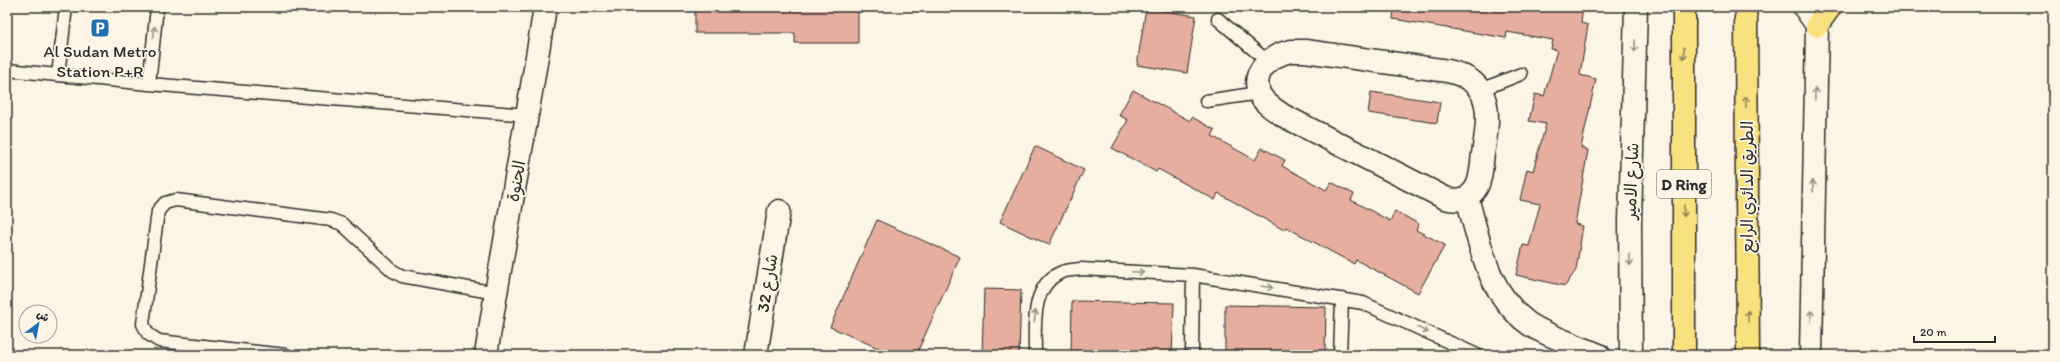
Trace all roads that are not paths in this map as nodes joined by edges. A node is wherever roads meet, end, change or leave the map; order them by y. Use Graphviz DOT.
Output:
graph roads {
  1 [pos="66,7"];
  2 [pos="157,7"];
  3 [pos="545,7"];
  4 [pos="1636,7"];
  5 [pos="1804,7"];
  6 [pos="1830,7"];
  7 [pos="1684,14"];
  8 [pos="1817,16"];
  9 [pos="1746,18"];
  10 [pos="1218,19"];
  11 [pos="1267,61"];
  12 [pos="7,70"];
  13 [pos="1521,74"];
  14 [pos="58,75"];
  15 [pos="149,84"];
  16 [pos="1480,90"];
  17 [pos="1259,93"];
  18 [pos="1206,101"];
  19 [pos="528,114"];
  20 [pos="1467,197"];
  21 [pos="779,211"];
  22 [pos="1193,276"];
  23 [pos="496,293"];
  24 [pos="1342,299"];
  25 [pos="286,355"];
  26 [pos="486,355"];
  27 [pos="756,355"];
  28 [pos="1035,355"];
  29 [pos="1192,355"];
  30 [pos="1340,355"];
  31 [pos="1477,355"];
  32 [pos="1599,355"];
  33 [pos="1631,355"];
  34 [pos="1684,355"];
  35 [pos="1748,355"];
  36 [pos="1811,355"];
  1 -- 14 [label="lane"];
  15 -- 2 [label="lane, one-way"];
  3 -- 19 [label="street, الحنوة"];
  4 -- 33 [label="street, شارع الامير, one-way"];
  5 -- 8 [label="street"];
  6 -- 8 [label="main road"];
  7 -- 34 [label="main road, D Ring, one-way"];
  36 -- 8 [label="street, one-way"];
  35 -- 9 [label="main road, الطريق الدائري الرابع, one-way"];
  10 -- 11 [label="lane"];
  11 -- 16 [label="street"];
  11 -- 17 [label="street"];
  12 -- 14 [label="lane"];
  13 -- 16 [label="lane"];
  14 -- 15 [label="lane"];
  15 -- 19 [label="lane"];
  16 -- 20 [label="street"];
  17 -- 18 [label="lane"];
  17 -- 20 [label="street"];
  19 -- 23 [label="street, الحنوة"];
  20 -- 32 [label="street"];
  21 -- 27 [label="street, شارع 32"];
  22 -- 24 [label="lane, one-way"];
  28 -- 22 [label="lane, one-way"];
  22 -- 29 [label="lane"];
  23 -- 25 [label="lane"];
  23 -- 26 [label="street, الحنوة"];
  24 -- 30 [label="lane"];
  24 -- 31 [label="lane, one-way"];
}
